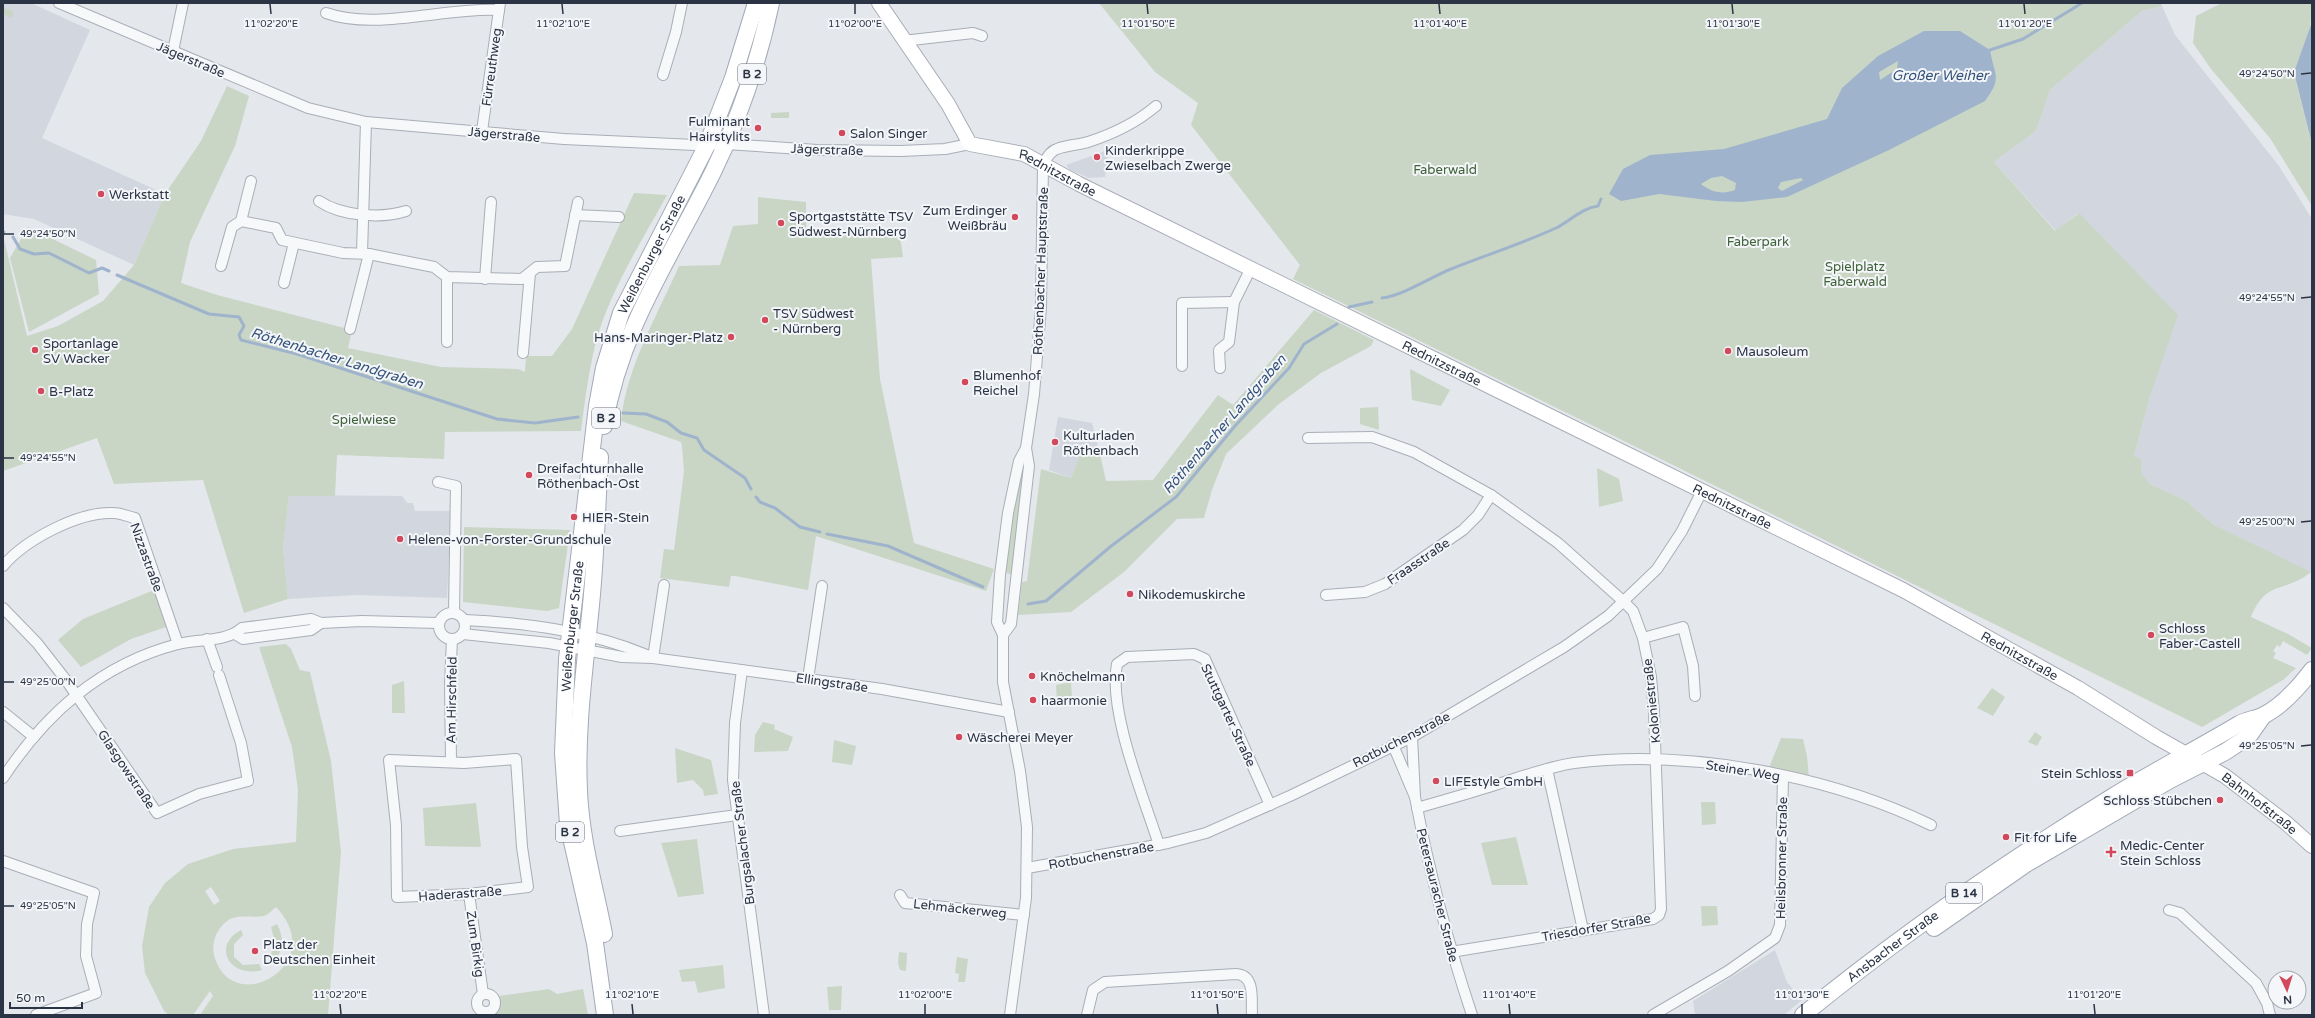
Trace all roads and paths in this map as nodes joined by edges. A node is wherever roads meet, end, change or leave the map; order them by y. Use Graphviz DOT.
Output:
graph roads {
  1 [pos="59,3"];
  2 [pos="183,3"];
  3 [pos="682,3"];
  4 [pos="756,3"];
  5 [pos="771,3"];
  6 [pos="879,3"];
  7 [pos="500,7"];
  8 [pos="326,13"];
  9 [pos="982,36"];
  10 [pos="903,41"];
  11 [pos="173,51"];
  12 [pos="663,75"];
  13 [pos="1156,106"];
  14 [pos="366,122"];
  15 [pos="482,131"];
  16 [pos="726,144"];
  17 [pos="970,144"];
  18 [pos="707,145"];
  19 [pos="1043,164"];
  20 [pos="251,181"];
  21 [pos="319,201"];
  22 [pos="491,202"];
  23 [pos="578,202"];
  24 [pos="406,211"];
  25 [pos="363,214"];
  26 [pos="575,215"];
  27 [pos="619,217"];
  28 [pos="241,221"];
  29 [pos="294,244"];
  30 [pos="366,254"];
  31 [pos="222,266"];
  32 [pos="1251,268"];
  33 [pos="530,273"];
  34 [pos="447,277"];
  35 [pos="485,279"];
  36 [pos="284,283"];
  37 [pos="1234,302"];
  38 [pos="350,329"];
  39 [pos="447,342"];
  40 [pos="523,353"];
  41 [pos="1182,366"];
  42 [pos="1220,368"];
  43 [pos="1308,438"];
  44 [pos="1026,448"];
  45 [pos="438,482"];
  46 [pos="1702,491"];
  47 [pos="1492,495"];
  48 [pos="3,566"];
  49 [pos="664,585"];
  50 [pos="822,586"];
  51 [pos="1326,595"];
  52 [pos="1623,601"];
  53 [pos="3,608"];
  54 [pos="454,613"];
  55 [pos="464,620"];
  56 [pos="439,623"];
  57 [pos="463,634"];
  58 [pos="1003,635"];
  59 [pos="570,638"];
  60 [pos="1643,638"];
  61 [pos="207,639"];
  62 [pos="452,639"];
  63 [pos="587,642"];
  64 [pos="178,644"];
  65 [pos="653,658"];
  66 [pos="742,670"];
  67 [pos="2312,670"];
  68 [pos="808,679"];
  69 [pos="76,694"];
  70 [pos="1695,696"];
  71 [pos="3,712"];
  72 [pos="1009,712"];
  73 [pos="2263,716"];
  74 [pos="34,737"];
  75 [pos="1412,737"];
  76 [pos="1394,745"];
  77 [pos="2187,753"];
  78 [pos="1656,760"];
  79 [pos="450,761"];
  80 [pos="2204,763"];
  81 [pos="1547,769"];
  82 [pos="1783,776"];
  83 [pos="3,778"];
  84 [pos="1415,797"];
  85 [pos="1270,805"];
  86 [pos="1417,808"];
  87 [pos="737,815"];
  88 [pos="1931,825"];
  89 [pos="620,831"];
  90 [pos="1159,845"];
  91 [pos="2312,846"];
  92 [pos="3,861"];
  93 [pos="1027,868"];
  94 [pos="469,894"];
  95 [pos="900,895"];
  96 [pos="2169,910"];
  97 [pos="1024,915"];
  98 [pos="1583,930"];
  99 [pos="1451,952"];
  100 [pos="483,994"];
  101 [pos="36,1015"];
  102 [pos="605,1015"];
  103 [pos="615,1015"];
  104 [pos="764,1015"];
  105 [pos="1010,1015"];
  106 [pos="1087,1015"];
  107 [pos="1252,1015"];
  108 [pos="1472,1015"];
  109 [pos="1653,1015"];
  110 [pos="1803,1015"];
  111 [pos="1820,1015"];
  112 [pos="2270,1015"];
  1 -- 11 [label="street, Jägerstraße"];
  2 -- 11 [label="street"];
  3 -- 12 [label="street"];
  4 -- 18 [label="main road, Weißenburger Straße / B 2"];
  5 -- 16 [label="main road, Weißenburger Straße / B 2"];
  6 -- 10 [label="main road"];
  7 -- 8 [label="street"];
  7 -- 15 [label="street, Fürreuthweg"];
  9 -- 10 [label="street"];
  10 -- 17 [label="main road"];
  11 -- 14 [label="street, Jägerstraße"];
  13 -- 19 [label="street"];
  14 -- 15 [label="street, Jägerstraße"];
  14 -- 25 [label="street"];
  15 -- 18 [label="street, Jägerstraße"];
  16 -- 17 [label="street, Jägerstraße"];
  16 -- 18 [label="street, Jägerstraße"];
  16 -- 63 [label="main road, Weißenburger Straße / B 2"];
  17 -- 19 [label="main road, Rednitzstraße"];
  18 -- 59 [label="main road, Weißenburger Straße / B 2"];
  19 -- 32 [label="main road, Rednitzstraße"];
  19 -- 44 [label="street, Röthenbacher Hauptstraße"];
  20 -- 28 [label="street"];
  21 -- 25 [label="street"];
  22 -- 35 [label="street"];
  23 -- 26 [label="street"];
  24 -- 25 [label="street"];
  25 -- 30 [label="street"];
  26 -- 27 [label="street"];
  26 -- 33 [label="street"];
  28 -- 29 [label="street"];
  28 -- 31 [label="street"];
  29 -- 30 [label="street"];
  29 -- 36 [label="street"];
  30 -- 34 [label="street"];
  30 -- 38 [label="street"];
  32 -- 37 [label="street"];
  32 -- 46 [label="main road, Rednitzstraße"];
  33 -- 35 [label="street"];
  33 -- 40 [label="street"];
  34 -- 35 [label="street"];
  34 -- 39 [label="street"];
  37 -- 41 [label="street"];
  37 -- 42 [label="street"];
  43 -- 47 [label="street, Koloniestraße"];
  44 -- 58 [label="street, Röthenbacher Hauptstraße"];
  44 -- 58 [label="street, Röthenbacher Hauptstraße"];
  45 -- 54 [label="street"];
  46 -- 52 [label="street, Rotbuchenstraße"];
  46 -- 77 [label="main road, Rednitzstraße"];
  47 -- 51 [label="street, Fraasstraße"];
  47 -- 52 [label="street, Koloniestraße"];
  48 -- 64 [label="street, Nizzastraße"];
  49 -- 65 [label="street"];
  50 -- 68 [label="street"];
  52 -- 60 [label="street, Koloniestraße"];
  52 -- 75 [label="street, Rotbuchenstraße"];
  53 -- 69 [label="street"];
  54 -- 55 [label="street"];
  54 -- 56 [label="street"];
  55 -- 57 [label="street"];
  55 -- 59 [label="street"];
  56 -- 61 [label="street"];
  56 -- 62 [label="street"];
  57 -- 59 [label="street"];
  57 -- 62 [label="street"];
  58 -- 72 [label="street, Röthenbacher Hauptstraße"];
  59 -- 63 [label="street"];
  59 -- 63 [label="street"];
  59 -- 102 [label="main road, Weißenburger Straße / B 2"];
  60 -- 70 [label="street"];
  60 -- 78 [label="street, Koloniestraße"];
  61 -- 64 [label="street"];
  61 -- 69 [label="street, Glasgowstraße"];
  62 -- 79 [label="street, Am Hirschfeld"];
  63 -- 65 [label="street, Ellingstraße"];
  63 -- 65 [label="street, Ellingstraße"];
  63 -- 103 [label="main road, Weißenburger Straße / B 2"];
  64 -- 69 [label="street"];
  65 -- 66 [label="street, Ellingstraße"];
  66 -- 68 [label="street, Ellingstraße"];
  66 -- 87 [label="street, Burgsalacher Straße"];
  67 -- 73 [label="main road, B 14"];
  68 -- 72 [label="street, Ellingstraße"];
  69 -- 74 [label="street"];
  71 -- 74 [label="street"];
  72 -- 93 [label="street, Röthenbacher Hauptstraße"];
  73 -- 77 [label="main road, B 14"];
  73 -- 80 [label="main road, B 14"];
  74 -- 83 [label="street"];
  75 -- 76 [label="street, Rotbuchenstraße"];
  75 -- 84 [label="street, Petersauracher Straße"];
  76 -- 84 [label="street, Petersauracher Straße"];
  76 -- 85 [label="street, Rotbuchenstraße"];
  77 -- 80 [label="main road, Rednitzstraße"];
  77 -- 110 [label="main road, Ansbacher Straße / B 14"];
  78 -- 81 [label="street, Steiner Weg"];
  78 -- 82 [label="street, Steiner Weg"];
  78 -- 98 [label="street, Triesdorfer Straße"];
  79 -- 94 [label="street, Haderastraße"];
  79 -- 94 [label="street, Haderastraße"];
  80 -- 91 [label="main road, Bahnhofstraße"];
  80 -- 111 [label="main road, Ansbacher Straße / B 14"];
  81 -- 86 [label="street, Steiner Weg"];
  81 -- 98 [label="street"];
  82 -- 88 [label="street, Steiner Weg"];
  82 -- 109 [label="street, Heilsbronner Straße"];
  84 -- 86 [label="street, Petersauracher Straße"];
  85 -- 90 [label="street, Rotbuchenstraße"];
  85 -- 90 [label="street, Stuttgarter Straße"];
  86 -- 99 [label="street, Petersauracher Straße"];
  87 -- 89 [label="street"];
  87 -- 104 [label="street, Burgsalacher Straße"];
  90 -- 93 [label="street, Rotbuchenstraße"];
  92 -- 101 [label="street"];
  93 -- 97 [label="street, Röthenbacher Hauptstraße"];
  94 -- 100 [label="street, Zum Birkig"];
  95 -- 97 [label="street, Lehmäckerweg"];
  96 -- 112 [label="street"];
  97 -- 105 [label="street, Röthenbacher Hauptstraße"];
  98 -- 99 [label="street, Triesdorfer Straße"];
  99 -- 108 [label="street, Petersauracher Straße"];
  106 -- 107 [label="street"];
}
